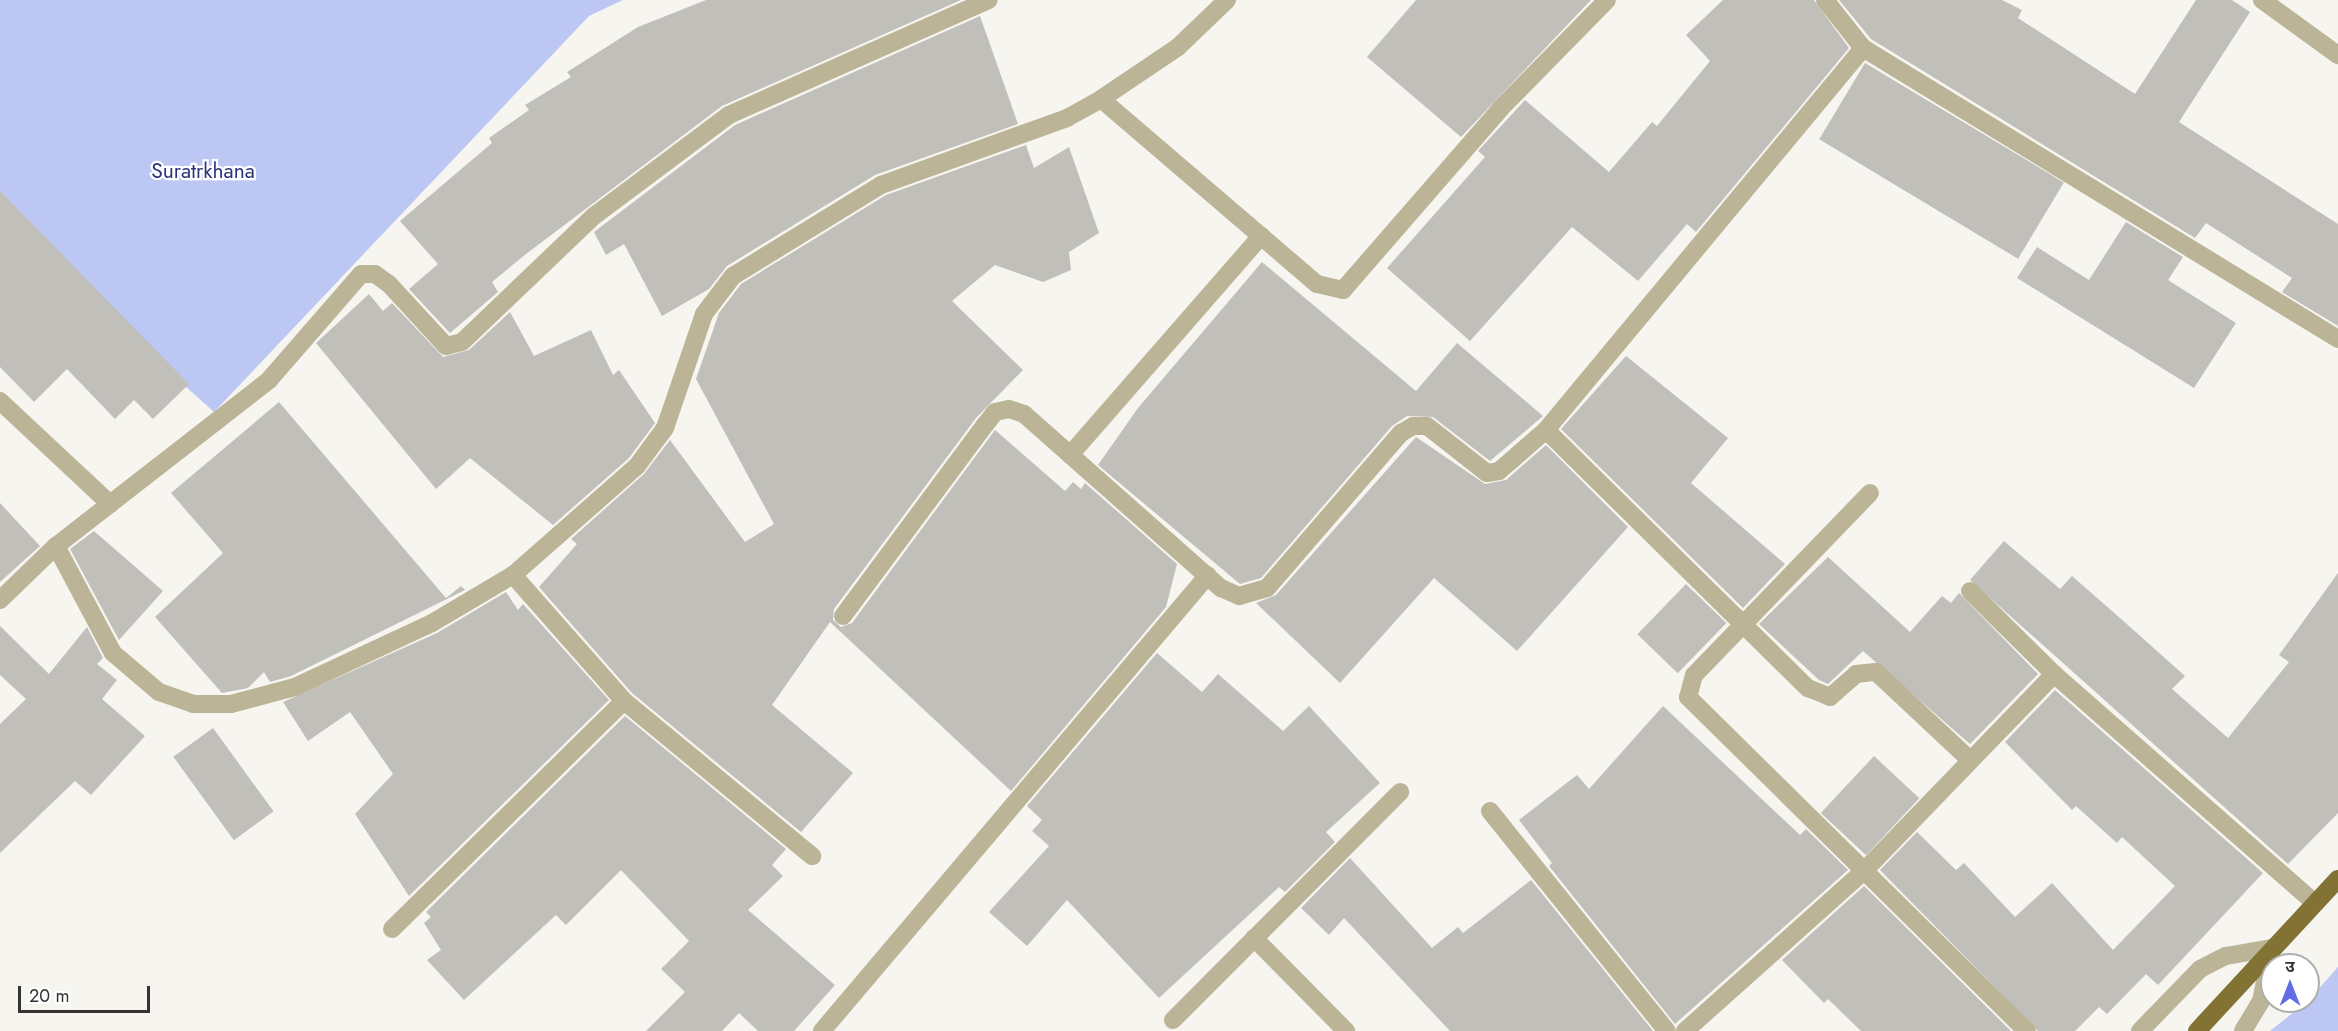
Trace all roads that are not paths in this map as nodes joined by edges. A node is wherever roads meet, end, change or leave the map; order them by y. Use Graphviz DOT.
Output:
graph roads {
  1 [pos="989,0"];
  2 [pos="1227,0"];
  3 [pos="1607,0"];
  4 [pos="1825,0"];
  5 [pos="2262,0"];
  6 [pos="1863,48"];
  7 [pos="2338,55"];
  8 [pos="1101,99"];
  9 [pos="1261,236"];
  10 [pos="2338,339"];
  11 [pos="0,401"];
  12 [pos="1546,430"];
  13 [pos="1070,455"];
  14 [pos="1870,493"];
  15 [pos="110,504"];
  16 [pos="56,546"];
  17 [pos="513,576"];
  18 [pos="1208,576"];
  19 [pos="1971,591"];
  20 [pos="0,600"];
  21 [pos="843,616"];
  22 [pos="1741,622"];
  23 [pos="2054,674"];
  24 [pos="624,701"];
  25 [pos="1971,760"];
  26 [pos="1400,792"];
  27 [pos="1490,811"];
  28 [pos="812,856"];
  29 [pos="1864,871"];
  30 [pos="2338,879"];
  31 [pos="2315,903"];
  32 [pos="392,929"];
  33 [pos="1254,938"];
  34 [pos="2272,948"];
  35 [pos="1173,1020"];
  36 [pos="822,1031"];
  37 [pos="1346,1031"];
  38 [pos="1667,1031"];
  39 [pos="1685,1031"];
  40 [pos="2027,1031"];
  41 [pos="2140,1031"];
  42 [pos="2197,1031"];
  43 [pos="2243,1031"];
  1 -- 15 [label="street"];
  2 -- 8 [label="street"];
  3 -- 9 [label="street"];
  4 -- 6 [label="street"];
  5 -- 7 [label="street"];
  6 -- 10 [label="street"];
  6 -- 12 [label="street"];
  8 -- 9 [label="street"];
  8 -- 17 [label="street"];
  9 -- 13 [label="street"];
  11 -- 15 [label="street"];
  12 -- 18 [label="street"];
  12 -- 22 [label="street"];
  13 -- 18 [label="street"];
  13 -- 21 [label="street"];
  14 -- 22 [label="street"];
  15 -- 16 [label="street"];
  16 -- 17 [label="street"];
  16 -- 20 [label="street"];
  17 -- 24 [label="street"];
  18 -- 36 [label="street"];
  19 -- 23 [label="street"];
  22 -- 25 [label="street"];
  22 -- 29 [label="street"];
  23 -- 25 [label="street"];
  23 -- 31 [label="street"];
  24 -- 28 [label="street"];
  24 -- 32 [label="street"];
  25 -- 29 [label="street"];
  26 -- 33 [label="street"];
  27 -- 38 [label="street"];
  29 -- 39 [label="street"];
  29 -- 40 [label="street"];
  30 -- 31 [label="highway"];
  31 -- 34 [label="highway"];
  33 -- 35 [label="street"];
  33 -- 37 [label="street"];
  34 -- 41 [label="street"];
  34 -- 42 [label="highway"];
  34 -- 43 [label="street"];
}
